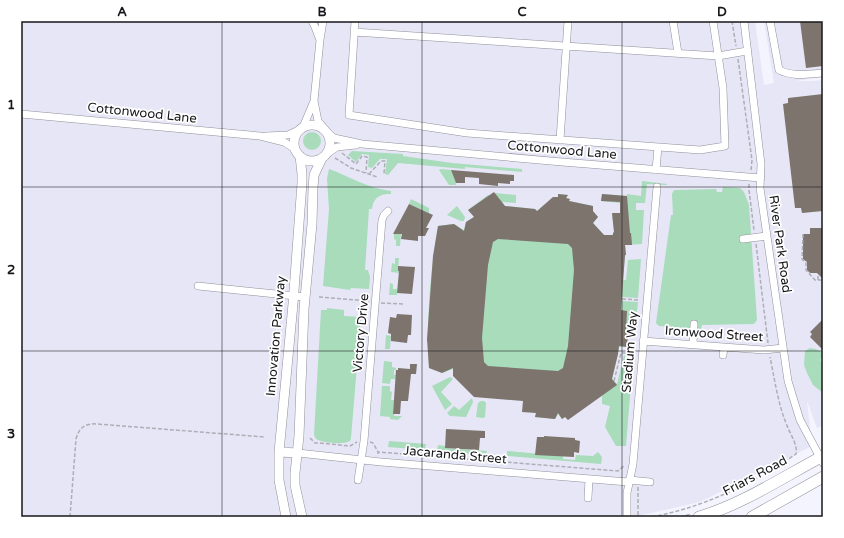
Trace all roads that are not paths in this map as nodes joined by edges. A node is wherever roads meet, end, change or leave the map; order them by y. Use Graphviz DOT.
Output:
graph roads {
  1 [pos="312,21"];
  2 [pos="323,21"];
  3 [pos="355,21"];
  4 [pos="568,21"];
  5 [pos="673,21"];
  6 [pos="714,21"];
  7 [pos="744,21"];
  8 [pos="770,21"];
  9 [pos="354,32"];
  10 [pos="320,40"];
  11 [pos="567,46"];
  12 [pos="747,51"];
  13 [pos="678,53"];
  14 [pos="718,56"];
  15 [pos="823,73"];
  16 [pos="314,101"];
  17 [pos="21,114"];
  18 [pos="301,129"];
  19 [pos="326,131"];
  20 [pos="260,136"];
  21 [pos="560,140"];
  22 [pos="362,144"];
  23 [pos="658,147"];
  24 [pos="298,153"];
  25 [pos="328,156"];
  26 [pos="656,170"];
  27 [pos="761,178"];
  28 [pos="656,187"];
  29 [pos="388,210"];
  30 [pos="767,236"];
  31 [pos="743,239"];
  32 [pos="198,286"];
  33 [pos="293,296"];
  34 [pos="306,297"];
  35 [pos="694,324"];
  36 [pos="643,341"];
  37 [pos="693,344"];
  38 [pos="724,347"];
  39 [pos="783,348"];
  40 [pos="723,355"];
  41 [pos="279,452"];
  42 [pos="298,453"];
  43 [pos="822,459"];
  44 [pos="360,460"];
  45 [pos="823,477"];
  46 [pos="589,479"];
  47 [pos="358,480"];
  48 [pos="629,481"];
  49 [pos="650,482"];
  50 [pos="588,498"];
  51 [pos="286,517"];
  52 [pos="302,517"];
  53 [pos="627,517"];
  54 [pos="700,517"];
  55 [pos="752,517"];
  1 -- 10 [label="street, Innovation Parkway"];
  2 -- 10 [label="street, Innovation Parkway"];
  3 -- 9 [label="street"];
  4 -- 11 [label="street"];
  5 -- 13 [label="street"];
  6 -- 14 [label="street"];
  7 -- 12 [label="street, River Park Road"];
  8 -- 15 [label="street"];
  9 -- 11 [label="street"];
  9 -- 21 [label="street"];
  10 -- 16 [label="street, Innovation Parkway"];
  11 -- 13 [label="street"];
  11 -- 21 [label="street"];
  12 -- 14 [label="street"];
  12 -- 27 [label="street, River Park Road"];
  13 -- 14 [label="street"];
  14 -- 23 [label="street"];
  16 -- 18 [label="street, Innovation Parkway"];
  16 -- 19 [label="street, Innovation Parkway"];
  17 -- 20 [label="street, Cottonwood Lane"];
  18 -- 19 [label="main road"];
  18 -- 20 [label="street, Cottonwood Lane"];
  18 -- 24 [label="main road, Innovation Parkway"];
  19 -- 22 [label="street, Cottonwood Lane"];
  19 -- 25 [label="main road, Innovation Parkway"];
  20 -- 24 [label="street, Cottonwood Lane"];
  21 -- 23 [label="street"];
  22 -- 25 [label="street, Cottonwood Lane"];
  22 -- 26 [label="street, Cottonwood Lane"];
  23 -- 26 [label="street"];
  24 -- 25 [label="main road"];
  24 -- 33 [label="main road, Innovation Parkway"];
  25 -- 34 [label="main road, Innovation Parkway"];
  26 -- 27 [label="street, Cottonwood Lane"];
  27 -- 30 [label="street, River Park Road"];
  28 -- 36 [label="street, Stadium Way"];
  29 -- 44 [label="street, Victory Drive"];
  30 -- 31 [label="street"];
  30 -- 39 [label="street, River Park Road"];
  32 -- 33 [label="street"];
  33 -- 34 [label="street"];
  33 -- 41 [label="main road, Innovation Parkway"];
  34 -- 42 [label="main road, Innovation Parkway"];
  35 -- 37 [label="street"];
  36 -- 37 [label="street, Ironwood Street"];
  36 -- 48 [label="street, Stadium Way"];
  37 -- 38 [label="street, Ironwood Street"];
  38 -- 39 [label="street, Ironwood Street"];
  38 -- 40 [label="street"];
  39 -- 43 [label="street, River Park Road"];
  41 -- 42 [label="main road, Jacaranda Street"];
  41 -- 51 [label="main road, Innovation Parkway"];
  42 -- 44 [label="street, Jacaranda Street"];
  42 -- 52 [label="main road, Innovation Parkway"];
  43 -- 54 [label="highway, Friars Road"];
  44 -- 46 [label="street, Jacaranda Street"];
  44 -- 47 [label="street, Victory Drive"];
  45 -- 55 [label="highway"];
  46 -- 48 [label="street, Jacaranda Street"];
  46 -- 50 [label="street"];
  48 -- 49 [label="street, Jacaranda Street"];
  48 -- 53 [label="street, Stadium Way"];
}
